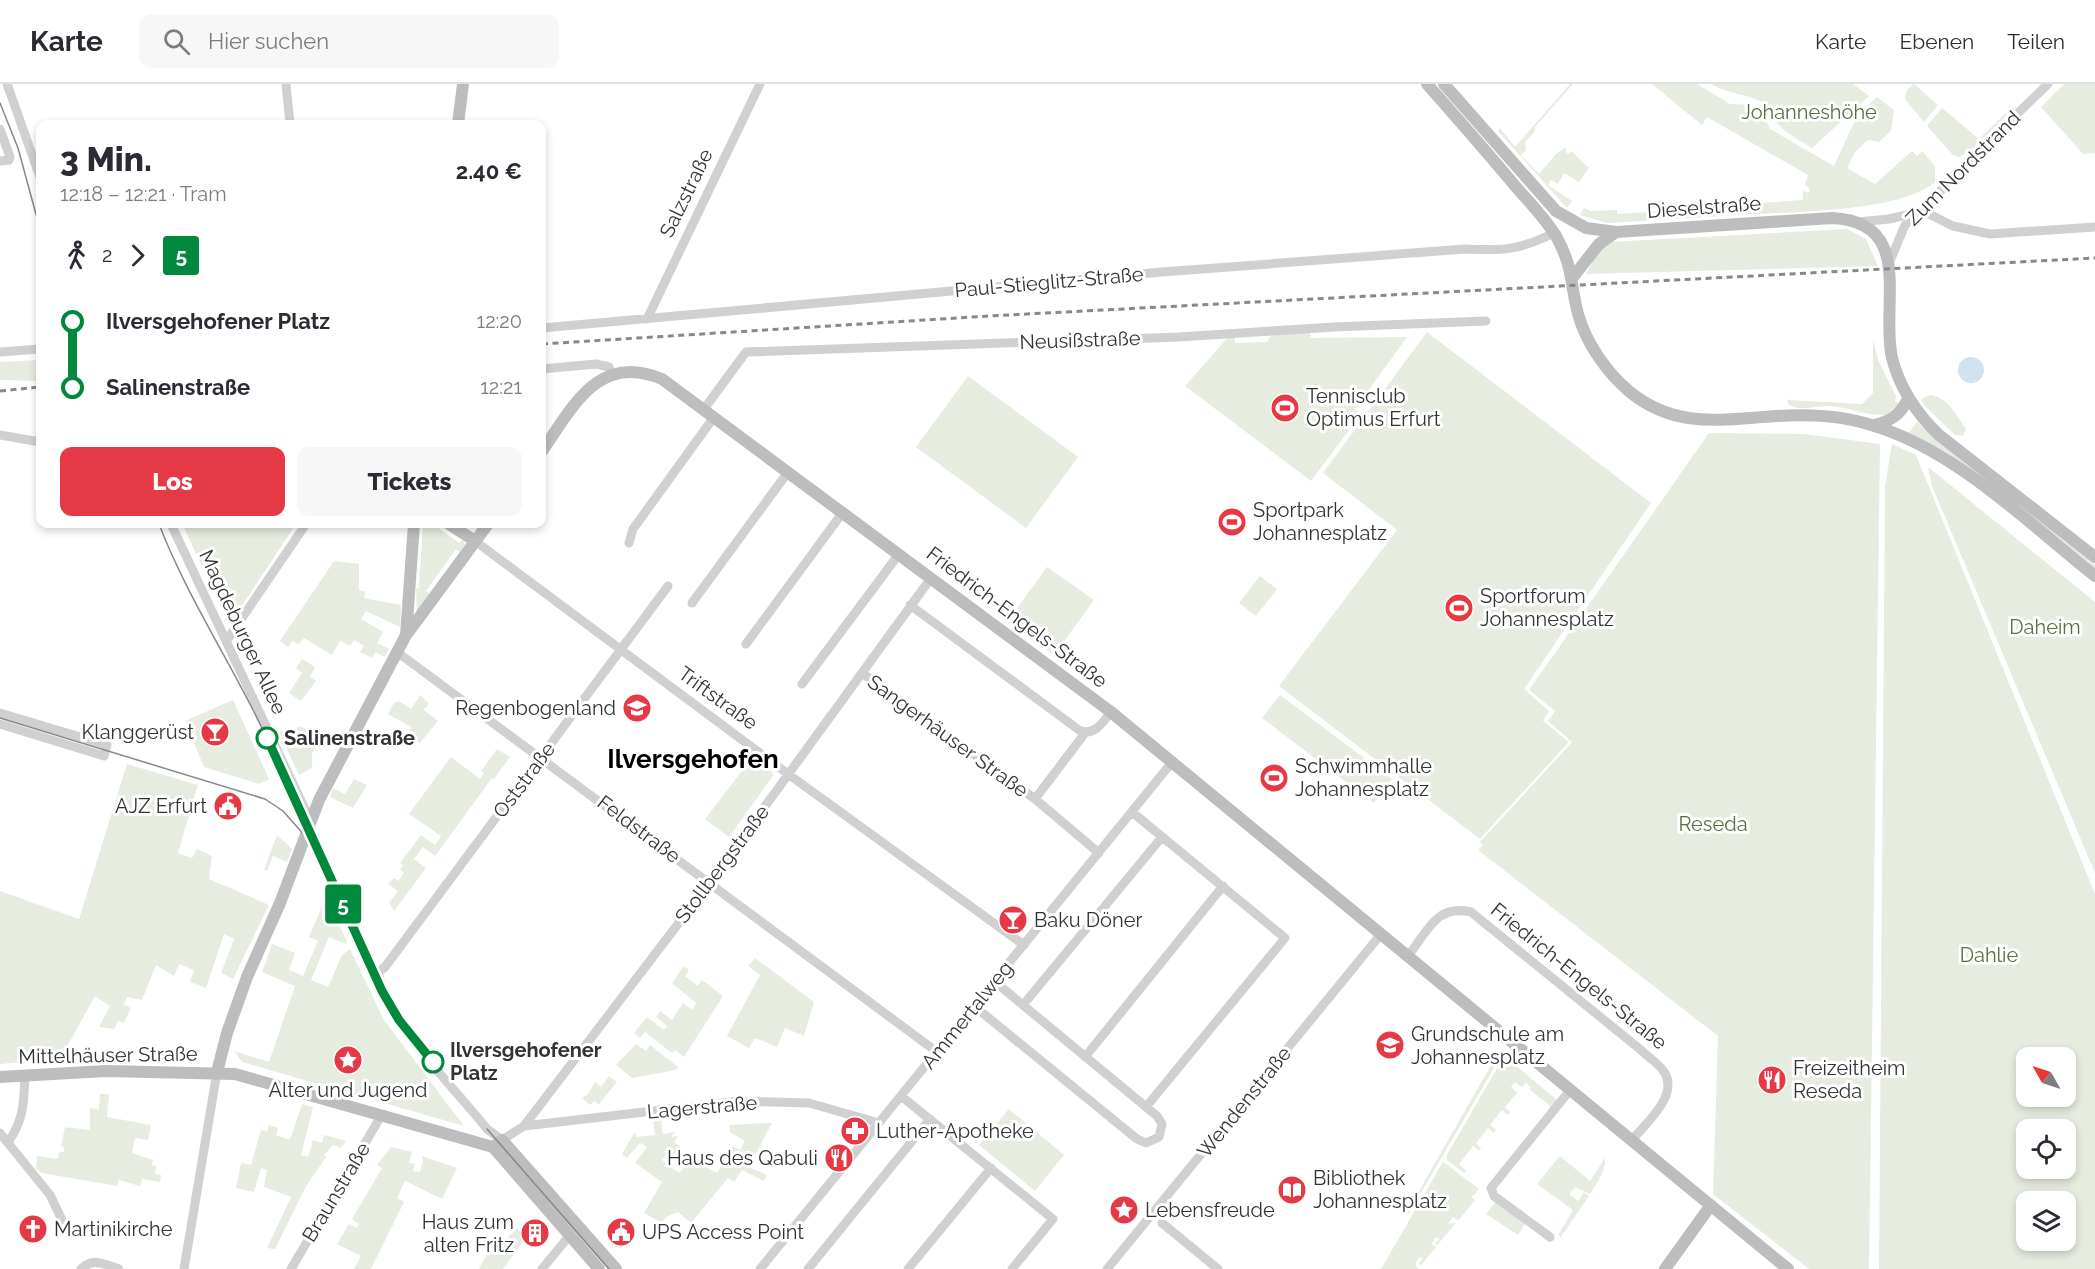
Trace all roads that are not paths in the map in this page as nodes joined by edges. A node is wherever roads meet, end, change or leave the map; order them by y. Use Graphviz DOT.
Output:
graph roads {
  1 [pos="7,84"];
  2 [pos="286,84"];
  3 [pos="463,84"];
  4 [pos="760,84"];
  5 [pos="1427,84"];
  6 [pos="1444,84"];
  7 [pos="2048,84"];
  8 [pos="290,120"];
  9 [pos="459,120"];
  10 [pos="0,129"];
  11 [pos="36,156"];
  12 [pos="4,161"];
  13 [pos="1923,211"];
  14 [pos="1858,222"];
  15 [pos="2095,227"];
  16 [pos="1616,232"];
  17 [pos="1554,233"];
  18 [pos="1890,263"];
  19 [pos="1573,277"];
  20 [pos="647,319"];
  21 [pos="1486,321"];
  22 [pos="546,328"];
  23 [pos="36,349"];
  24 [pos="0,352"];
  25 [pos="546,369"];
  26 [pos="611,373"];
  27 [pos="1908,399"];
  28 [pos="709,413"];
  29 [pos="1874,425"];
  30 [pos="0,435"];
  31 [pos="36,441"];
  32 [pos="546,446"];
  33 [pos="788,472"];
  34 [pos="843,512"];
  35 [pos="173,528"];
  36 [pos="303,528"];
  37 [pos="414,528"];
  38 [pos="455,528"];
  39 [pos="485,528"];
  40 [pos="474,541"];
  41 [pos="629,543"];
  42 [pos="899,554"];
  43 [pos="2095,557"];
  44 [pos="2095,576"];
  45 [pos="931,578"];
  46 [pos="668,586"];
  47 [pos="692,603"];
  48 [pos="910,605"];
  49 [pos="406,635"];
  50 [pos="227,640"];
  51 [pos="746,644"];
  52 [pos="620,650"];
  53 [pos="397,652"];
  54 [pos="861,673"];
  55 [pos="802,684"];
  56 [pos="1111,712"];
  57 [pos="0,713"];
  58 [pos="0,724"];
  59 [pos="1085,733"];
  60 [pos="541,756"];
  61 [pos="1173,761"];
  62 [pos="788,774"];
  63 [pos="1035,799"];
  64 [pos="1132,812"];
  65 [pos="310,822"];
  66 [pos="1162,837"];
  67 [pos="1099,852"];
  68 [pos="710,882"];
  69 [pos="1222,886"];
  70 [pos="1381,934"];
  71 [pos="1024,945"];
  72 [pos="1408,956"];
  73 [pos="994,981"];
  74 [pos="1023,1005"];
  75 [pos="974,1006"];
  76 [pos="937,1052"];
  77 [pos="1085,1057"];
  78 [pos="217,1072"];
  79 [pos="25,1075"];
  80 [pos="0,1077"];
  81 [pos="1571,1089"];
  82 [pos="901,1096"];
  83 [pos="1146,1107"];
  84 [pos="381,1116"];
  85 [pos="930,1119"];
  86 [pos="879,1123"];
  87 [pos="524,1126"];
  88 [pos="0,1133"];
  89 [pos="1632,1140"];
  90 [pos="8,1142"];
  91 [pos="498,1143"];
  92 [pos="991,1168"];
  93 [pos="1711,1205"];
  94 [pos="62,1220"];
  95 [pos="1162,1223"];
  96 [pos="569,1236"];
  97 [pos="1550,1237"];
  98 [pos="85,1266"];
  99 [pos="765,1267"];
  100 [pos="119,1269"];
  101 [pos="184,1269"];
  102 [pos="291,1269"];
  103 [pos="542,1269"];
  104 [pos="599,1269"];
  105 [pos="616,1269"];
  106 [pos="808,1269"];
  107 [pos="908,1269"];
  108 [pos="1012,1269"];
  109 [pos="1107,1269"];
  110 [pos="1218,1269"];
  111 [pos="1665,1269"];
  112 [pos="1788,1269"];
  1 -- 11 [label="street"];
  2 -- 8 [label="street"];
  3 -- 9 [label="main road"];
  4 -- 20 [label="street, Salzstraße"];
  5 -- 17 [label="main road"];
  6 -- 16 [label="main road, Dieselstraße"];
  7 -- 13 [label="street, Zum Nordstrand"];
  10 -- 12 [label="street"];
  13 -- 14 [label="street, Dieselstraße"];
  13 -- 15 [label="street"];
  13 -- 18 [label="street, Zum Nordstrand"];
  14 -- 16 [label="main road, Dieselstraße"];
  14 -- 18 [label="main road"];
  16 -- 19 [label="main road"];
  17 -- 19 [label="main road"];
  17 -- 20 [label="street, Paul-Stieglitz-Straße"];
  18 -- 27 [label="main road"];
  19 -- 29 [label="main road"];
  20 -- 22 [label="street, Paul-Stieglitz-Straße"];
  21 -- 28 [label="street, Neusißstraße"];
  23 -- 24 [label="street"];
  25 -- 26 [label="street"];
  26 -- 28 [label="main road, Friedrich-Engels-Straße"];
  26 -- 32 [label="main road"];
  27 -- 29 [label="main road"];
  27 -- 43 [label="main road"];
  28 -- 33 [label="main road, Friedrich-Engels-Straße"];
  28 -- 41 [label="street"];
  29 -- 44 [label="main road"];
  30 -- 31 [label="street"];
  33 -- 34 [label="main road, Friedrich-Engels-Straße"];
  33 -- 47 [label="street"];
  34 -- 42 [label="main road, Friedrich-Engels-Straße"];
  34 -- 51 [label="street"];
  35 -- 50 [label="street, Magdeburger Allee"];
  36 -- 50 [label="street"];
  37 -- 49 [label="main road"];
  38 -- 40 [label="main road, Triftstraße"];
  39 -- 40 [label="main road"];
  40 -- 49 [label="main road"];
  40 -- 52 [label="street, Triftstraße"];
  42 -- 45 [label="main road, Friedrich-Engels-Straße"];
  42 -- 55 [label="street, Friedrich-Engels-Straße"];
  45 -- 48 [label="street, Stollbergstraße"];
  45 -- 56 [label="main road, Friedrich-Engels-Straße"];
  46 -- 52 [label="street, Oststraße"];
  48 -- 54 [label="street, Stollbergstraße"];
  48 -- 59 [label="street"];
  49 -- 53 [label="main road"];
  50 -- 65 [label="street, Magdeburger Allee"];
  52 -- 60 [label="street, Oststraße"];
  52 -- 62 [label="street, Triftstraße"];
  53 -- 60 [label="street, Feldstraße"];
  53 -- 65 [label="main road"];
  54 -- 62 [label="street, Stollbergstraße"];
  54 -- 63 [label="street, Sangerhäuser Straße"];
  56 -- 59 [label="street, Friedrich-Engels-Straße"];
  56 -- 61 [label="main road, Friedrich-Engels-Straße"];
  57 -- 58 [label="street"];
  59 -- 63 [label="street, Sangerhäuser Straße"];
  60 -- 68 [label="street, Feldstraße"];
  60 -- 91 [label="street, Oststraße"];
  61 -- 64 [label="street, Ammertalweg"];
  61 -- 70 [label="main road, Friedrich-Engels-Straße"];
  62 -- 68 [label="street, Stollbergstraße"];
  62 -- 71 [label="street, Triftstraße"];
  63 -- 67 [label="street, Sangerhäuser Straße"];
  64 -- 66 [label="street"];
  64 -- 67 [label="street, Ammertalweg"];
  65 -- 78 [label="main road"];
  66 -- 69 [label="street"];
  66 -- 74 [label="street"];
  67 -- 71 [label="street, Ammertalweg"];
  68 -- 76 [label="street, Feldstraße"];
  68 -- 87 [label="street, Stollbergstraße"];
  69 -- 77 [label="street"];
  69 -- 83 [label="street"];
  70 -- 72 [label="main road, Friedrich-Engels-Straße"];
  70 -- 109 [label="street, Wendenstraße"];
  71 -- 73 [label="street, Ammertalweg"];
  72 -- 81 [label="main road, Friedrich-Engels-Straße"];
  72 -- 89 [label="street, Friedrich-Engels-Straße"];
  73 -- 74 [label="street"];
  73 -- 75 [label="street, Ammertalweg"];
  74 -- 77 [label="street"];
  75 -- 76 [label="street, Ammertalweg"];
  75 -- 83 [label="street"];
  76 -- 82 [label="street, Ammertalweg"];
  77 -- 83 [label="street"];
  78 -- 79 [label="main road, Mittelhäuser Straße"];
  78 -- 84 [label="main road"];
  78 -- 101 [label="street"];
  79 -- 80 [label="main road, Mittelhäuser Straße"];
  79 -- 90 [label="street"];
  81 -- 89 [label="main road, Friedrich-Engels-Straße"];
  81 -- 97 [label="street"];
  82 -- 85 [label="street"];
  82 -- 86 [label="street, Ammertalweg"];
  84 -- 91 [label="main road"];
  84 -- 102 [label="street, Braunstraße"];
  85 -- 92 [label="street"];
  85 -- 106 [label="street"];
  86 -- 87 [label="street, Lagerstraße"];
  86 -- 99 [label="street, Ammertalweg"];
  87 -- 91 [label="street, Stollbergstraße"];
  88 -- 90 [label="street"];
  89 -- 93 [label="main road, Friedrich-Engels-Straße"];
  90 -- 94 [label="street"];
  91 -- 96 [label="main road"];
  91 -- 105 [label="main road"];
  92 -- 107 [label="street"];
  92 -- 108 [label="street"];
  93 -- 111 [label="main road"];
  93 -- 112 [label="main road, Friedrich-Engels-Straße"];
  95 -- 110 [label="street"];
  96 -- 103 [label="street"];
  96 -- 104 [label="main road"];
  98 -- 100 [label="street"];
}
